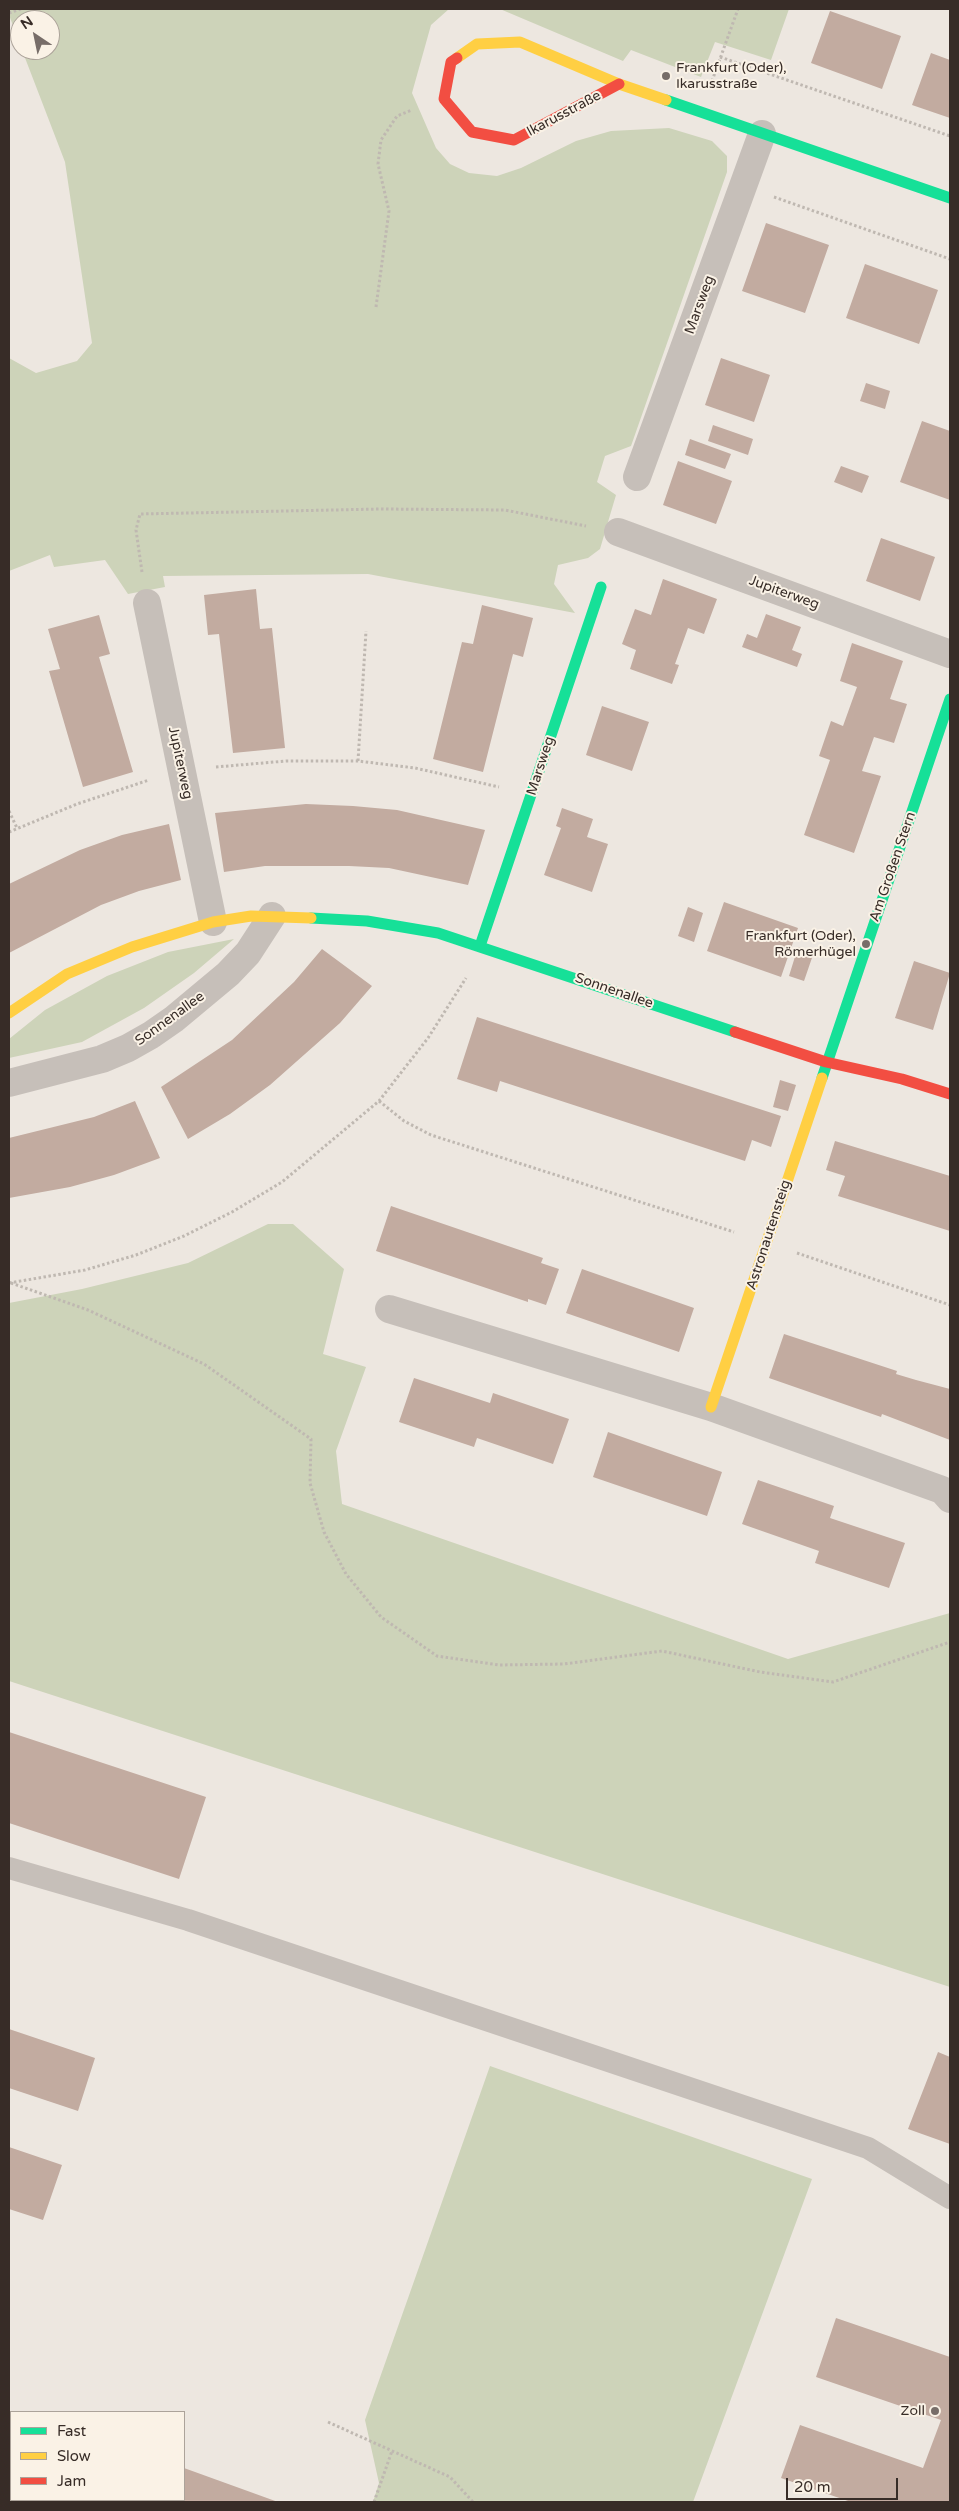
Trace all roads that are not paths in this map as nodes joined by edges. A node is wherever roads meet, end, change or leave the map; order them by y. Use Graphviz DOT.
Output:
graph roads {
  1 [pos="619,84"];
  2 [pos="762,134"];
  3 [pos="950,198"];
  4 [pos="637,477"];
  5 [pos="618,532"];
  6 [pos="601,587"];
  7 [pos="147,603"];
  8 [pos="950,654"];
  9 [pos="950,699"];
  10 [pos="272,916"];
  11 [pos="213,922"];
  12 [pos="480,946"];
  13 [pos="9,1013"];
  14 [pos="826,1062"];
  15 [pos="9,1083"];
  16 [pos="950,1094"];
  17 [pos="389,1309"];
  18 [pos="711,1407"];
  19 [pos="950,1499"];
  20 [pos="9,1868"];
  21 [pos="950,2198"];
  1 -- 1 [label="street, Ikarusstraße"];
  1 -- 2 [label="street, Ikarusstraße"];
  2 -- 3 [label="street, Ikarusstraße"];
  2 -- 4 [label="street, Marsweg"];
  5 -- 8 [label="street, Jupiterweg"];
  6 -- 12 [label="street, Marsweg"];
  7 -- 11 [label="street, Jupiterweg"];
  9 -- 14 [label="street, Am Großen Stern"];
  10 -- 11 [label="street, Sonnenallee"];
  10 -- 12 [label="street, Sonnenallee"];
  10 -- 15 [label="street, Sonnenallee"];
  11 -- 13 [label="street, Sonnenallee"];
  12 -- 14 [label="street, Sonnenallee"];
  14 -- 16 [label="street, Sonnenallee"];
  14 -- 18 [label="street, Astronautensteig"];
  17 -- 18 [label="street"];
  18 -- 19 [label="street"];
  20 -- 21 [label="lane"];
}
